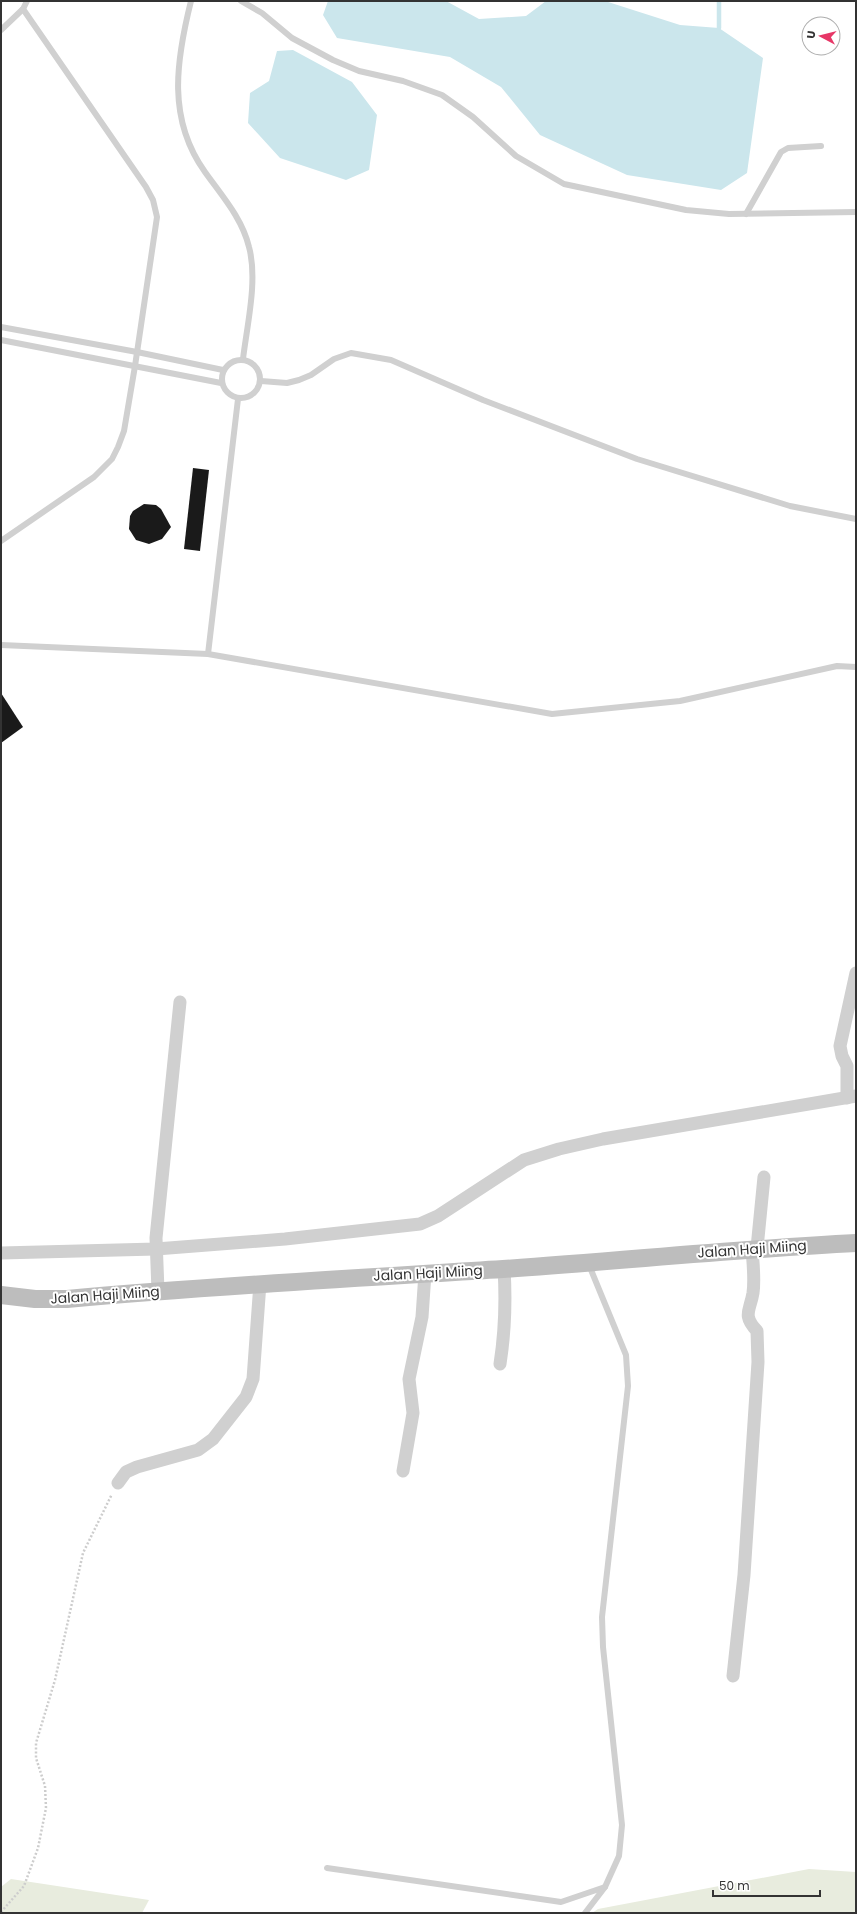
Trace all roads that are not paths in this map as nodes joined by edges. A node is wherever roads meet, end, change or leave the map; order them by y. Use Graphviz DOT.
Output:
graph roads {
  1 [pos="27,1"];
  2 [pos="191,1"];
  3 [pos="241,1"];
  4 [pos="23,9"];
  5 [pos="1,30"];
  6 [pos="821,146"];
  7 [pos="856,212"];
  8 [pos="746,214"];
  9 [pos="1,326"];
  10 [pos="1,340"];
  11 [pos="137,352"];
  12 [pos="243,359"];
  13 [pos="136,366"];
  14 [pos="223,370"];
  15 [pos="261,382"];
  16 [pos="221,383"];
  17 [pos="238,399"];
  18 [pos="856,519"];
  19 [pos="1,541"];
  20 [pos="1,645"];
  21 [pos="208,654"];
  22 [pos="856,667"];
  23 [pos="856,973"];
  24 [pos="180,1002"];
  25 [pos="851,1097"];
  26 [pos="764,1177"];
  27 [pos="856,1243"];
  28 [pos="754,1248"];
  29 [pos="156,1249"];
  30 [pos="1,1253"];
  31 [pos="588,1262"];
  32 [pos="504,1268"];
  33 [pos="425,1273"];
  34 [pos="260,1284"];
  35 [pos="158,1291"];
  36 [pos="1,1295"];
  37 [pos="500,1364"];
  38 [pos="403,1471"];
  39 [pos="118,1483"];
  40 [pos="733,1676"];
  41 [pos="327,1868"];
  42 [pos="605,1887"];
  43 [pos="585,1913"];
  1 -- 4 [label="lane"];
  2 -- 12 [label="lane"];
  3 -- 8 [label="lane"];
  4 -- 5 [label="lane"];
  4 -- 11 [label="lane"];
  6 -- 8 [label="lane"];
  7 -- 8 [label="lane"];
  9 -- 11 [label="lane"];
  10 -- 13 [label="lane"];
  11 -- 13 [label="lane"];
  11 -- 14 [label="lane"];
  12 -- 14 [label="lane"];
  12 -- 15 [label="lane"];
  13 -- 16 [label="lane"];
  13 -- 19 [label="lane"];
  14 -- 16 [label="lane"];
  15 -- 17 [label="lane"];
  15 -- 18 [label="lane"];
  16 -- 17 [label="lane"];
  17 -- 21 [label="lane"];
  20 -- 21 [label="lane"];
  21 -- 22 [label="lane"];
  23 -- 25 [label="street"];
  24 -- 29 [label="street"];
  25 -- 29 [label="street"];
  26 -- 28 [label="street"];
  27 -- 28 [label="main road, Jalan Haji Miing"];
  28 -- 31 [label="main road, Jalan Haji Miing"];
  28 -- 40 [label="street"];
  29 -- 30 [label="street"];
  29 -- 35 [label="street"];
  31 -- 32 [label="main road, Jalan Haji Miing"];
  31 -- 42 [label="lane"];
  32 -- 33 [label="main road, Jalan Haji Miing"];
  32 -- 37 [label="street"];
  33 -- 34 [label="main road, Jalan Haji Miing"];
  33 -- 38 [label="street"];
  34 -- 35 [label="main road, Jalan Haji Miing"];
  34 -- 39 [label="street"];
  35 -- 36 [label="main road, Jalan Haji Miing"];
  41 -- 42 [label="lane"];
  42 -- 43 [label="lane"];
}
